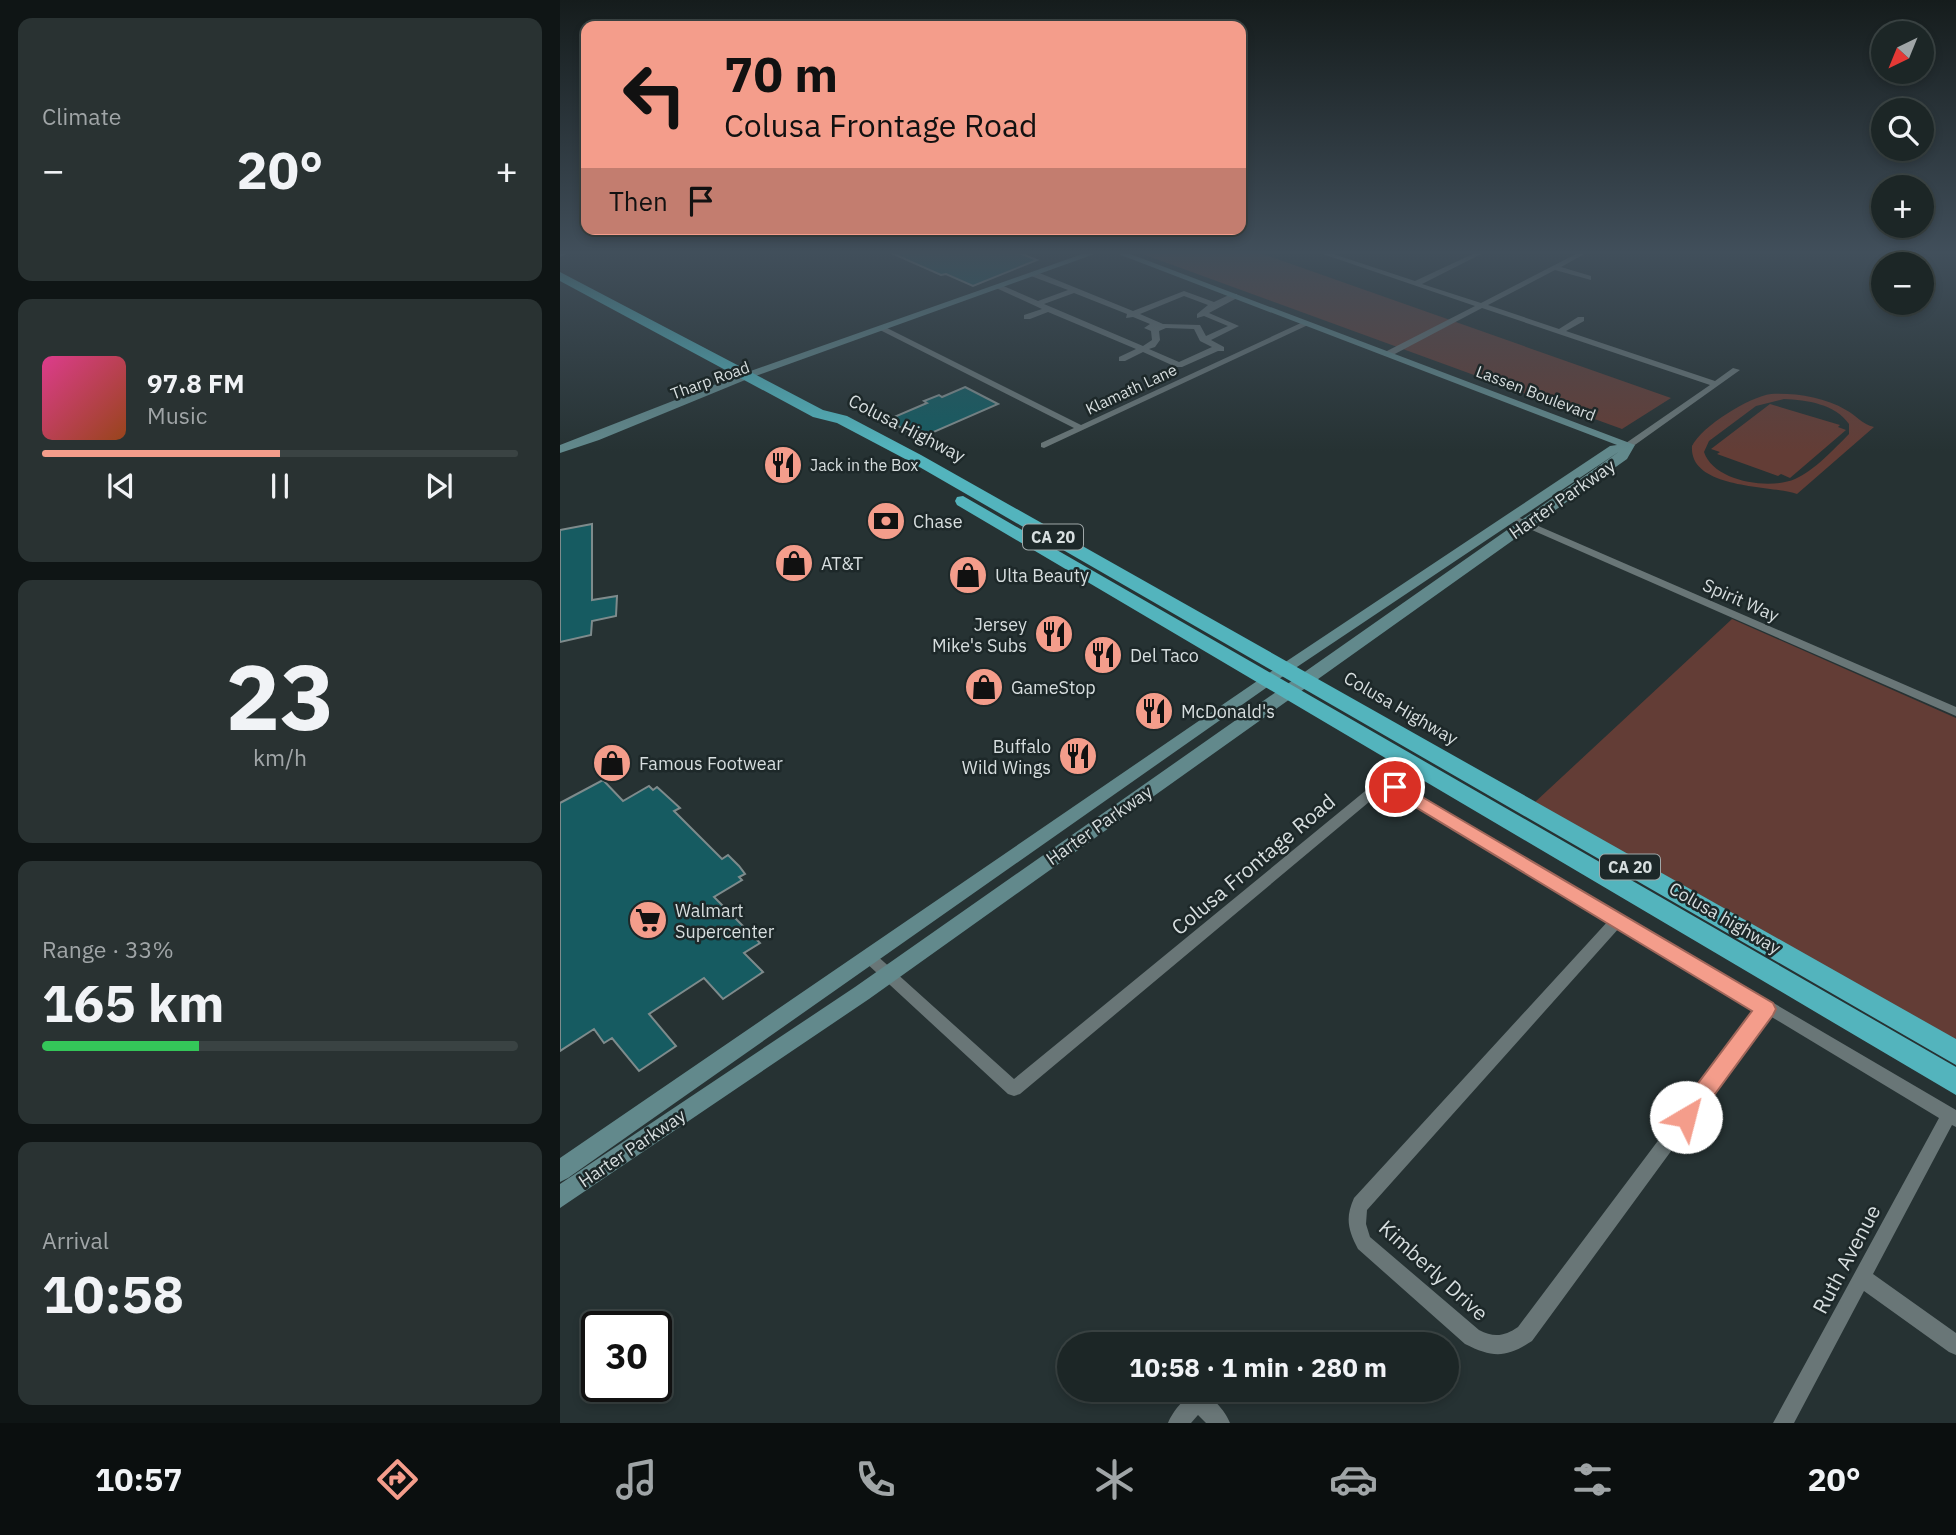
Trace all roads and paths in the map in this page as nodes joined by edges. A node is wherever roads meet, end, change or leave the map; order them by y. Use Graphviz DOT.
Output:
graph roads {
  1 [pos="639,318"];
  2 [pos="911,318"];
  3 [pos="1070,318"];
  4 [pos="1135,318"];
  5 [pos="1199,318"];
  6 [pos="1216,318"];
  7 [pos="1292,318"];
  8 [pos="1458,318"];
  9 [pos="1519,318"];
  10 [pos="1581,319"];
  11 [pos="1306,324"];
  12 [pos="1155,327"];
  13 [pos="1197,327"];
  14 [pos="882,329"];
  15 [pos="1559,332"];
  16 [pos="1204,340"];
  17 [pos="1217,348"];
  18 [pos="1143,349"];
  19 [pos="1388,354"];
  20 [pos="1237,356"];
  21 [pos="1122,359"];
  22 [pos="1179,365"];
  23 [pos="1736,370"];
  24 [pos="1199,374"];
  25 [pos="750,378"];
  26 [pos="1716,384"];
  27 [pos="1081,428"];
  28 [pos="1044,445"];
  29 [pos="1629,445"];
  30 [pos="560,449"];
  31 [pos="1519,521"];
  32 [pos="1286,680"];
  33 [pos="1956,712"];
  34 [pos="1618,920"];
  35 [pos="869,957"];
  36 [pos="888,975"];
  37 [pos="1766,1009"];
  38 [pos="1956,1053"];
  39 [pos="1956,1082"];
  40 [pos="1952,1117"];
  41 [pos="560,1171"];
  42 [pos="560,1197"];
  43 [pos="1862,1278"];
  44 [pos="1956,1345"];
  45 [pos="1178,1423"];
  46 [pos="1220,1423"];
  47 [pos="1783,1423"];
  1 -- 25 [label="highway, Colusa Highway / CA 20"];
  2 -- 14 [label="street, Tharp Road"];
  3 -- 18 [label="street"];
  4 -- 12 [label="street"];
  5 -- 13 [label="street"];
  6 -- 16 [label="street"];
  7 -- 11 [label="street, Lassen Boulevard"];
  8 -- 19 [label="street"];
  9 -- 15 [label="street"];
  10 -- 15 [label="street"];
  11 -- 19 [label="street, Lassen Boulevard"];
  11 -- 20 [label="street, Klamath Lane"];
  12 -- 13 [label="street"];
  12 -- 18 [label="street"];
  13 -- 16 [label="street"];
  14 -- 25 [label="street, Tharp Road"];
  14 -- 27 [label="street"];
  15 -- 26 [label="street"];
  16 -- 17 [label="street"];
  17 -- 20 [label="street"];
  17 -- 22 [label="street"];
  18 -- 21 [label="street"];
  18 -- 22 [label="street"];
  19 -- 29 [label="street, Lassen Boulevard"];
  20 -- 24 [label="street, Klamath Lane"];
  22 -- 24 [label="street"];
  23 -- 26 [label="street, Harter Parkway"];
  24 -- 27 [label="street, Klamath Lane"];
  25 -- 30 [label="street, Tharp Road"];
  25 -- 32 [label="highway, Colusa Highway / CA 20"];
  26 -- 29 [label="street, Harter Parkway"];
  27 -- 28 [label="street, Klamath Lane"];
  29 -- 31 [label="street, Harter Parkway"];
  31 -- 32 [label="street, Harter Parkway"];
  31 -- 32 [label="street, Harter Parkway"];
  31 -- 33 [label="street, Spirit Way"];
  32 -- 35 [label="street, Harter Parkway"];
  32 -- 36 [label="street, Harter Parkway"];
  32 -- 38 [label="highway, Colusa Highway / CA 20"];
  32 -- 39 [label="highway, Colusa highway / CA 20"];
  34 -- 36 [label="street, Colusa Frontage Road"];
  34 -- 37 [label="street, Colusa Frontage Road"];
  34 -- 37 [label="street, Kimberly Drive"];
  35 -- 36 [label="street, Colusa Frontage Road"];
  35 -- 41 [label="street, Harter Parkway"];
  36 -- 42 [label="street, Harter Parkway"];
  37 -- 40 [label="street, Colusa Frontage Road"];
  40 -- 43 [label="street, Ruth Avenue"];
  43 -- 44 [label="street"];
  43 -- 47 [label="street, Ruth Avenue"];
  45 -- 46 [label="street"];
}
